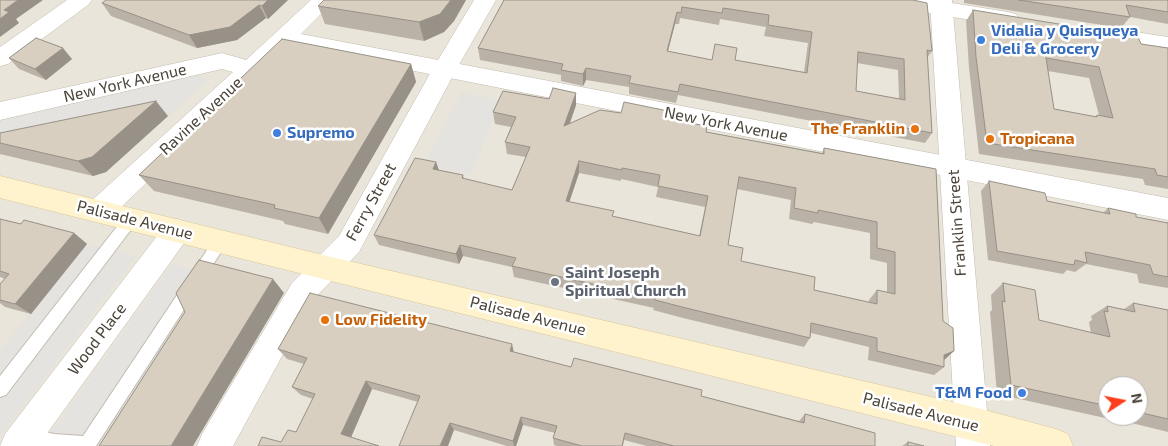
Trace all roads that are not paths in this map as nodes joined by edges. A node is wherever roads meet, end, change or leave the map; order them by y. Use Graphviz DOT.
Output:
graph roads {
  1 [pos="81,0"];
  2 [pos="324,0"];
  3 [pos="485,0"];
  4 [pos="891,0"];
  5 [pos="941,4"];
  6 [pos="1031,23"];
  7 [pos="1080,31"];
  8 [pos="284,38"];
  9 [pos="1168,45"];
  10 [pos="0,58"];
  11 [pos="250,69"];
  12 [pos="444,70"];
  13 [pos="0,111"];
  14 [pos="953,167"];
  15 [pos="0,187"];
  16 [pos="1168,209"];
  17 [pos="99,211"];
  18 [pos="131,219"];
  19 [pos="177,231"];
  20 [pos="220,242"];
  21 [pos="327,268"];
  22 [pos="0,389"];
  23 [pos="971,434"];
  24 [pos="21,440"];
  25 [pos="214,446"];
  26 [pos="1056,446"];
  1 -- 10 [label="street"];
  2 -- 8 [label="street, Ravine Avenue"];
  3 -- 12 [label="street, Ferry Street"];
  4 -- 5 [label="street"];
  5 -- 6 [label="street"];
  5 -- 14 [label="street, Franklin Street"];
  7 -- 9 [label="street"];
  8 -- 11 [label="street, Ravine Avenue"];
  8 -- 12 [label="street, New York Avenue"];
  11 -- 13 [label="street, New York Avenue"];
  11 -- 17 [label="street, Ravine Avenue"];
  12 -- 14 [label="street, New York Avenue"];
  12 -- 21 [label="street, Ferry Street"];
  14 -- 16 [label="street, New York Avenue"];
  14 -- 23 [label="street, Franklin Street"];
  15 -- 17 [label="main road, Palisade Avenue"];
  17 -- 18 [label="main road, Palisade Avenue"];
  18 -- 19 [label="main road, Palisade Avenue"];
  18 -- 22 [label="lane"];
  19 -- 20 [label="main road, Palisade Avenue"];
  19 -- 24 [label="street, Wood Place"];
  20 -- 21 [label="main road, Palisade Avenue"];
  20 -- 24 [label="lane"];
  21 -- 23 [label="main road, Palisade Avenue"];
  21 -- 25 [label="street, Ferry Street"];
  23 -- 26 [label="main road, Palisade Avenue"];
}
